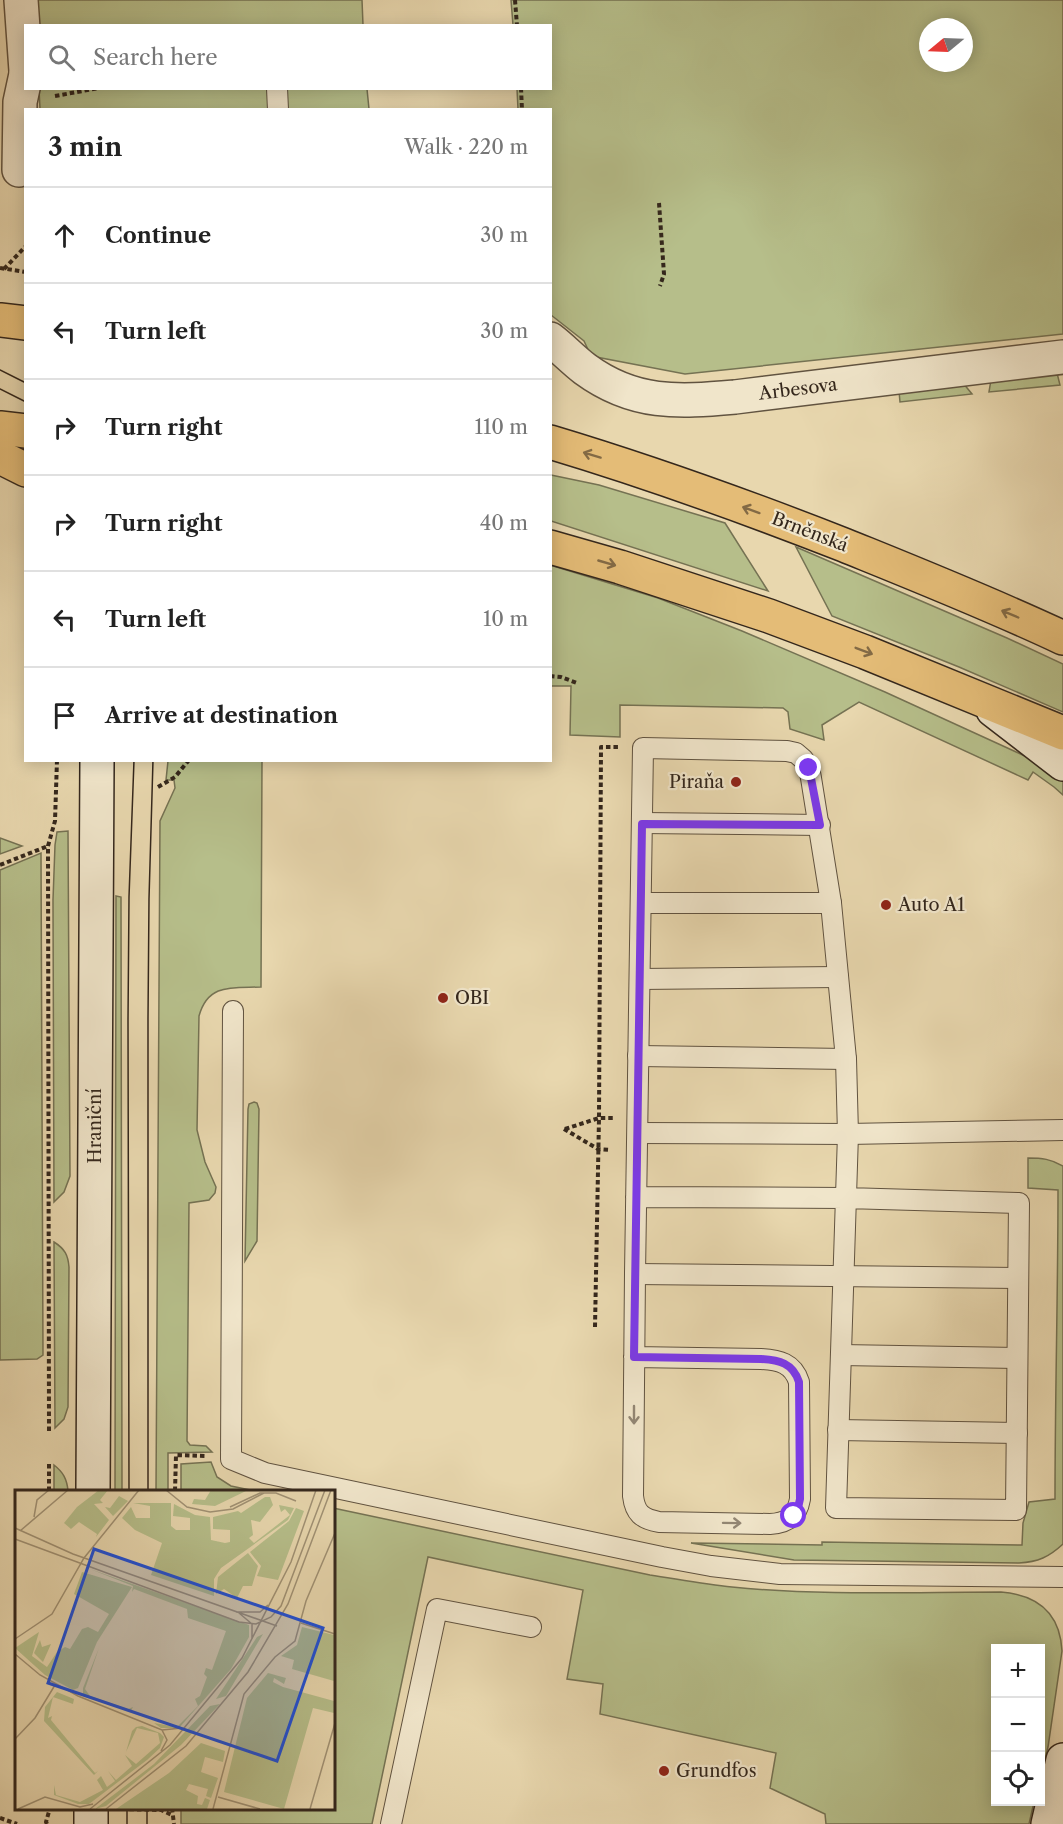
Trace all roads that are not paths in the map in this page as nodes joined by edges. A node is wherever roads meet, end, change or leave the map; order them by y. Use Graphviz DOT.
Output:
graph roads {
  1 [pos="21,0"];
  2 [pos="24,82"];
  3 [pos="277,90"];
  4 [pos="278,108"];
  5 [pos="15,171"];
  6 [pos="0,320"];
  7 [pos="24,323"];
  8 [pos="552,341"];
  9 [pos="1063,357"];
  10 [pos="0,428"];
  11 [pos="24,431"];
  12 [pos="552,443"];
  13 [pos="0,457"];
  14 [pos="24,469"];
  15 [pos="552,548"];
  16 [pos="1063,638"];
  17 [pos="975,696"];
  18 [pos="1063,733"];
  19 [pos="97,762"];
  20 [pos="1063,764"];
  21 [pos="642,824"];
  22 [pos="820,825"];
  23 [pos="641,903"];
  24 [pos="831,903"];
  25 [pos="838,977"];
  26 [pos="640,979"];
  27 [pos="233,1011"];
  28 [pos="638,1056"];
  29 [pos="846,1059"];
  30 [pos="1063,1130"];
  31 [pos="638,1134"];
  32 [pos="848,1134"];
  33 [pos="636,1197"];
  34 [pos="846,1198"];
  35 [pos="635,1274"];
  36 [pos="843,1275"];
  37 [pos="1018,1278"];
  38 [pos="841,1355"];
  39 [pos="634,1357"];
  40 [pos="1017,1358"];
  41 [pos="838,1430"];
  42 [pos="1017,1433"];
  43 [pos="93,1490"];
  44 [pos="1063,1577"];
  45 [pos="531,1628"];
  46 [pos="1062,1769"];
  47 [pos="391,1824"];
  48 [pos="1048,1824"];
  1 -- 2 [label="street"];
  2 -- 5 [label="street"];
  3 -- 4 [label="lane"];
  6 -- 7 [label="main road"];
  8 -- 9 [label="street, Arbesova"];
  10 -- 11 [label="main road"];
  16 -- 12 [label="main road, Brněnská, one-way"];
  13 -- 14 [label="main road"];
  15 -- 17 [label="main road, one-way"];
  17 -- 18 [label="main road"];
  17 -- 20 [label="street"];
  19 -- 43 [label="street, Hraniční"];
  21 -- 22 [label="lane"];
  21 -- 22 [label="lane"];
  21 -- 23 [label="lane"];
  22 -- 24 [label="lane"];
  23 -- 24 [label="lane"];
  23 -- 26 [label="lane"];
  24 -- 25 [label="lane"];
  25 -- 26 [label="lane"];
  25 -- 29 [label="lane"];
  26 -- 28 [label="lane"];
  27 -- 44 [label="lane"];
  28 -- 29 [label="lane"];
  28 -- 31 [label="lane"];
  29 -- 32 [label="lane"];
  30 -- 32 [label="lane"];
  31 -- 32 [label="lane"];
  31 -- 33 [label="lane"];
  32 -- 34 [label="lane"];
  33 -- 34 [label="lane"];
  33 -- 35 [label="lane"];
  34 -- 36 [label="lane"];
  34 -- 37 [label="lane"];
  35 -- 36 [label="lane"];
  35 -- 39 [label="lane"];
  36 -- 37 [label="lane"];
  36 -- 38 [label="lane"];
  37 -- 40 [label="lane"];
  38 -- 40 [label="lane"];
  38 -- 41 [label="lane"];
  39 -- 39 [label="lane, one-way"];
  40 -- 42 [label="lane"];
  41 -- 42 [label="lane"];
  41 -- 42 [label="lane"];
  45 -- 47 [label="lane"];
  46 -- 48 [label="street"];
}
